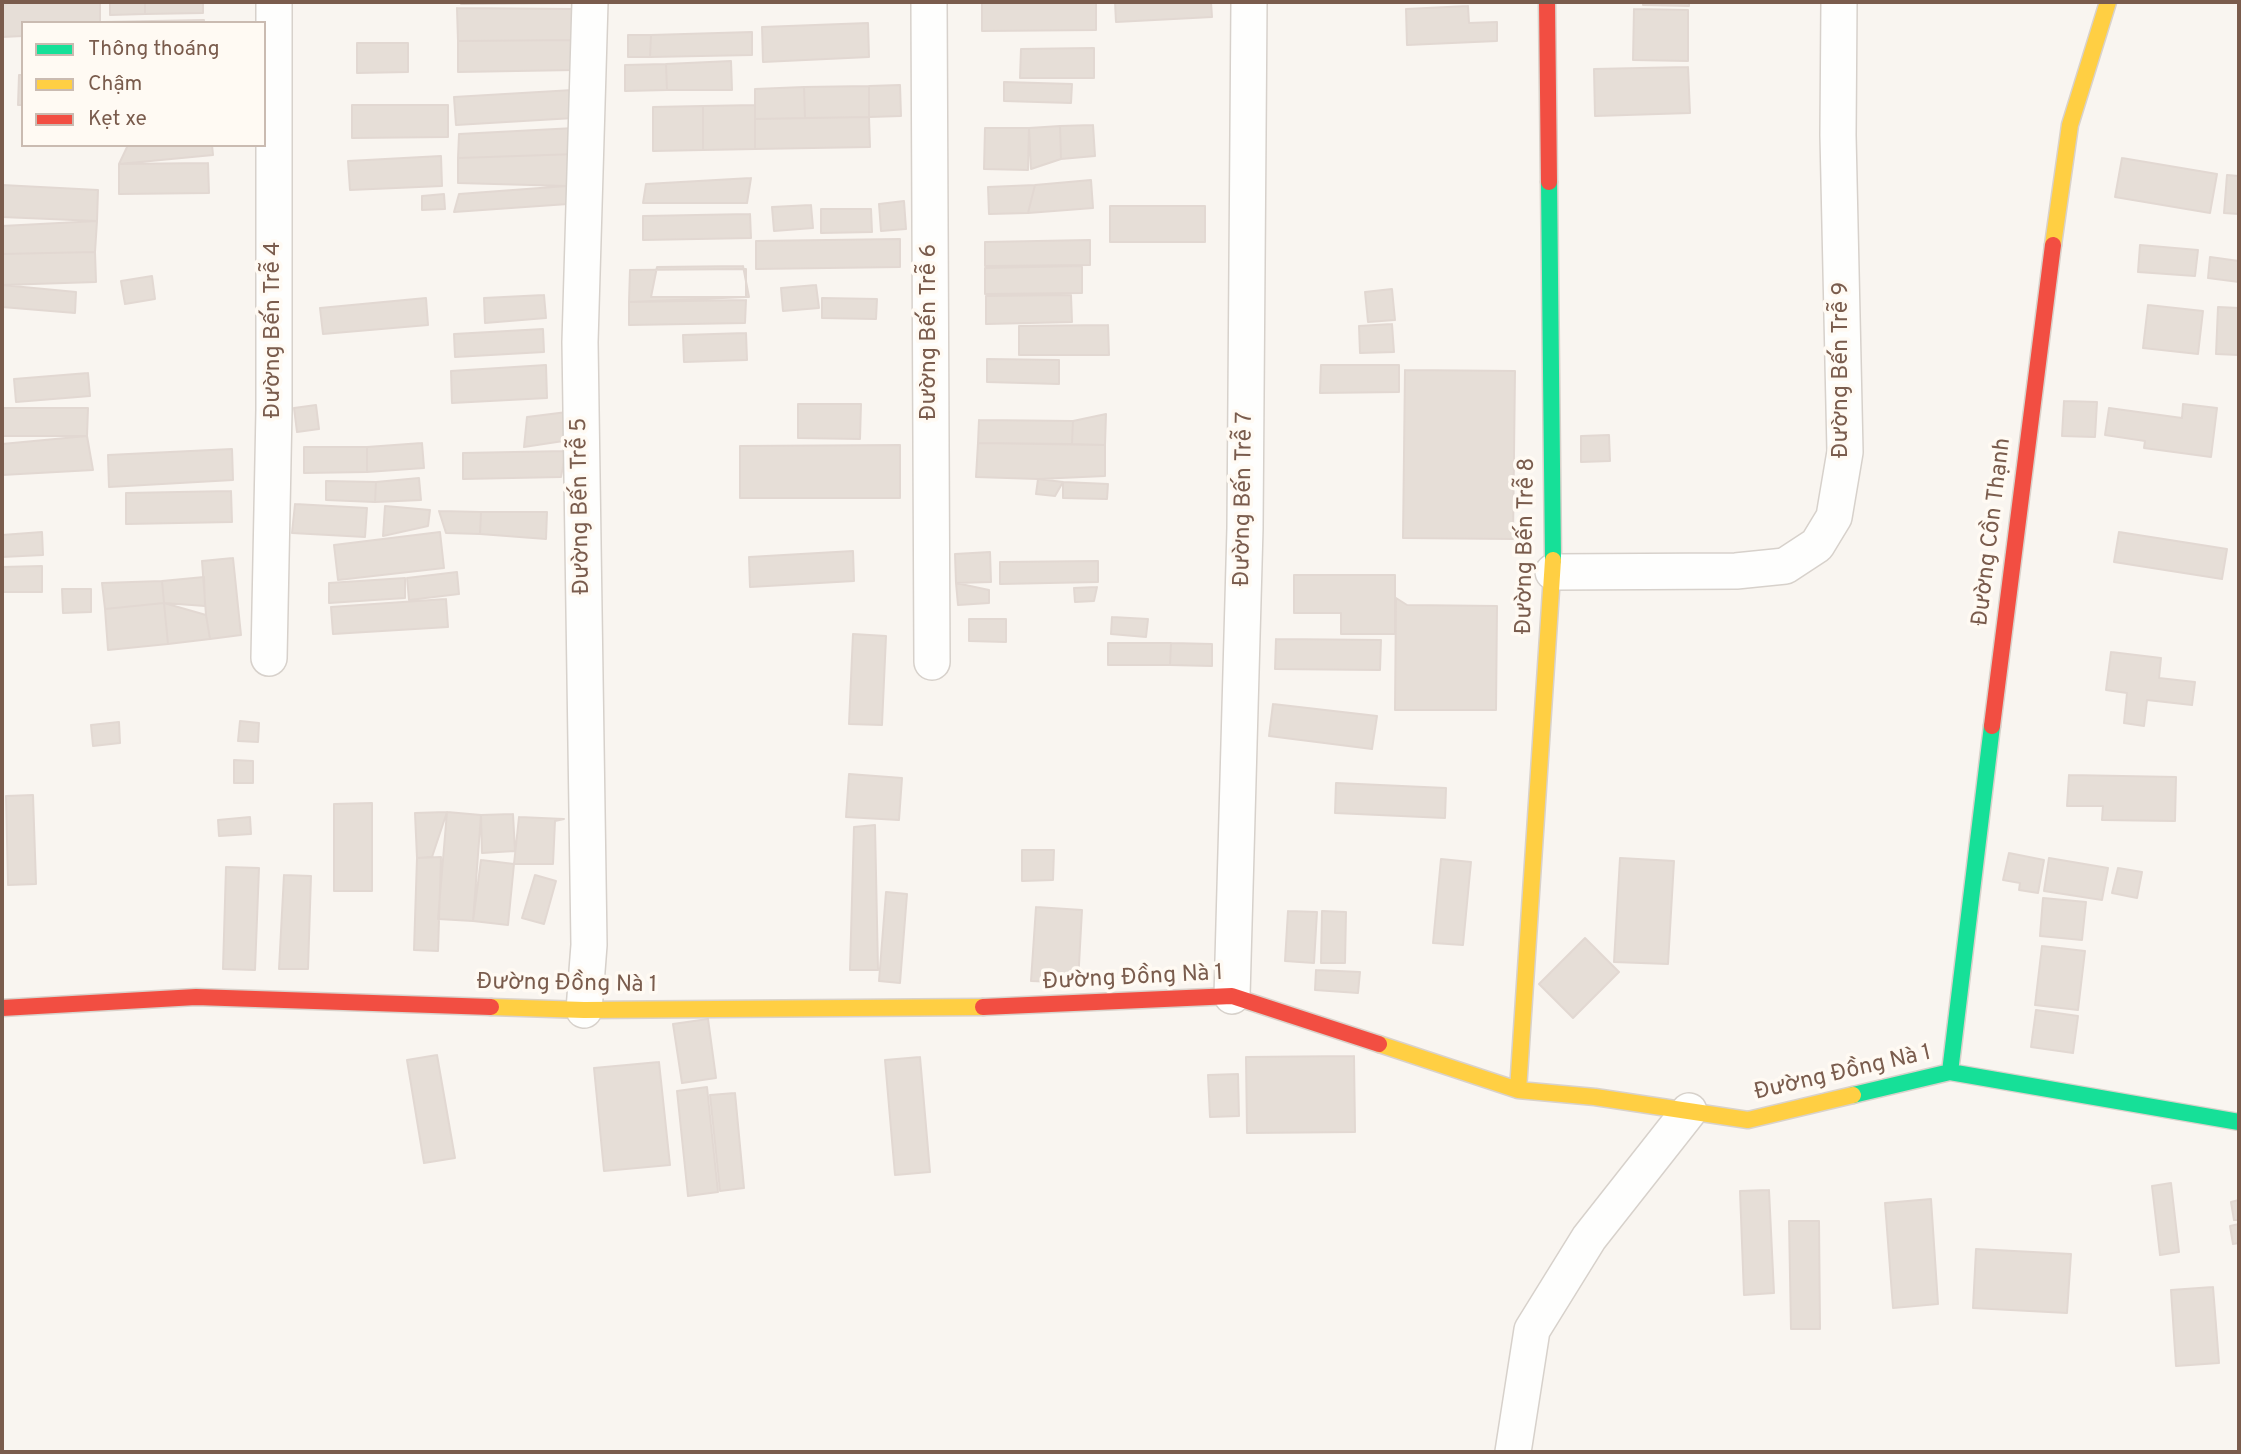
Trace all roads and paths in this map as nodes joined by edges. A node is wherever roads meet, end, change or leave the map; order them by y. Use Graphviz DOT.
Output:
graph roads {
  1 [pos="274,2"];
  2 [pos="590,2"];
  3 [pos="929,2"];
  4 [pos="1249,2"];
  5 [pos="1547,2"];
  6 [pos="1839,2"];
  7 [pos="2108,2"];
  8 [pos="1553,572"];
  9 [pos="269,658"];
  10 [pos="932,662"];
  11 [pos="1232,996"];
  12 [pos="2,1009"];
  13 [pos="584,1010"];
  14 [pos="1950,1072"];
  15 [pos="1518,1090"];
  16 [pos="1689,1111"];
  17 [pos="2239,1122"];
  18 [pos="1513,1452"];
  1 -- 9 [label="street, Đường Bến Trễ 4"];
  2 -- 13 [label="street, Đường Bến Trễ 5"];
  3 -- 10 [label="street, Đường Bến Trễ 6"];
  4 -- 11 [label="street, Đường Bến Trễ 7"];
  5 -- 8 [label="street, Đường Bến Trễ 8"];
  6 -- 8 [label="street, Đường Bến Trễ 9"];
  7 -- 14 [label="street, Đường Cồn Thạnh"];
  8 -- 15 [label="street, Đường Bến Trễ 8"];
  11 -- 13 [label="street, Đường Đồng Nà 1"];
  11 -- 15 [label="street, Đường Đồng Nà 1"];
  12 -- 13 [label="street, Đường Đồng Nà 1"];
  14 -- 16 [label="street, Đường Đồng Nà 1"];
  14 -- 17 [label="street, Đường Đồng Nà 1"];
  15 -- 16 [label="street, Đường Đồng Nà 1"];
  16 -- 18 [label="street"];
}
